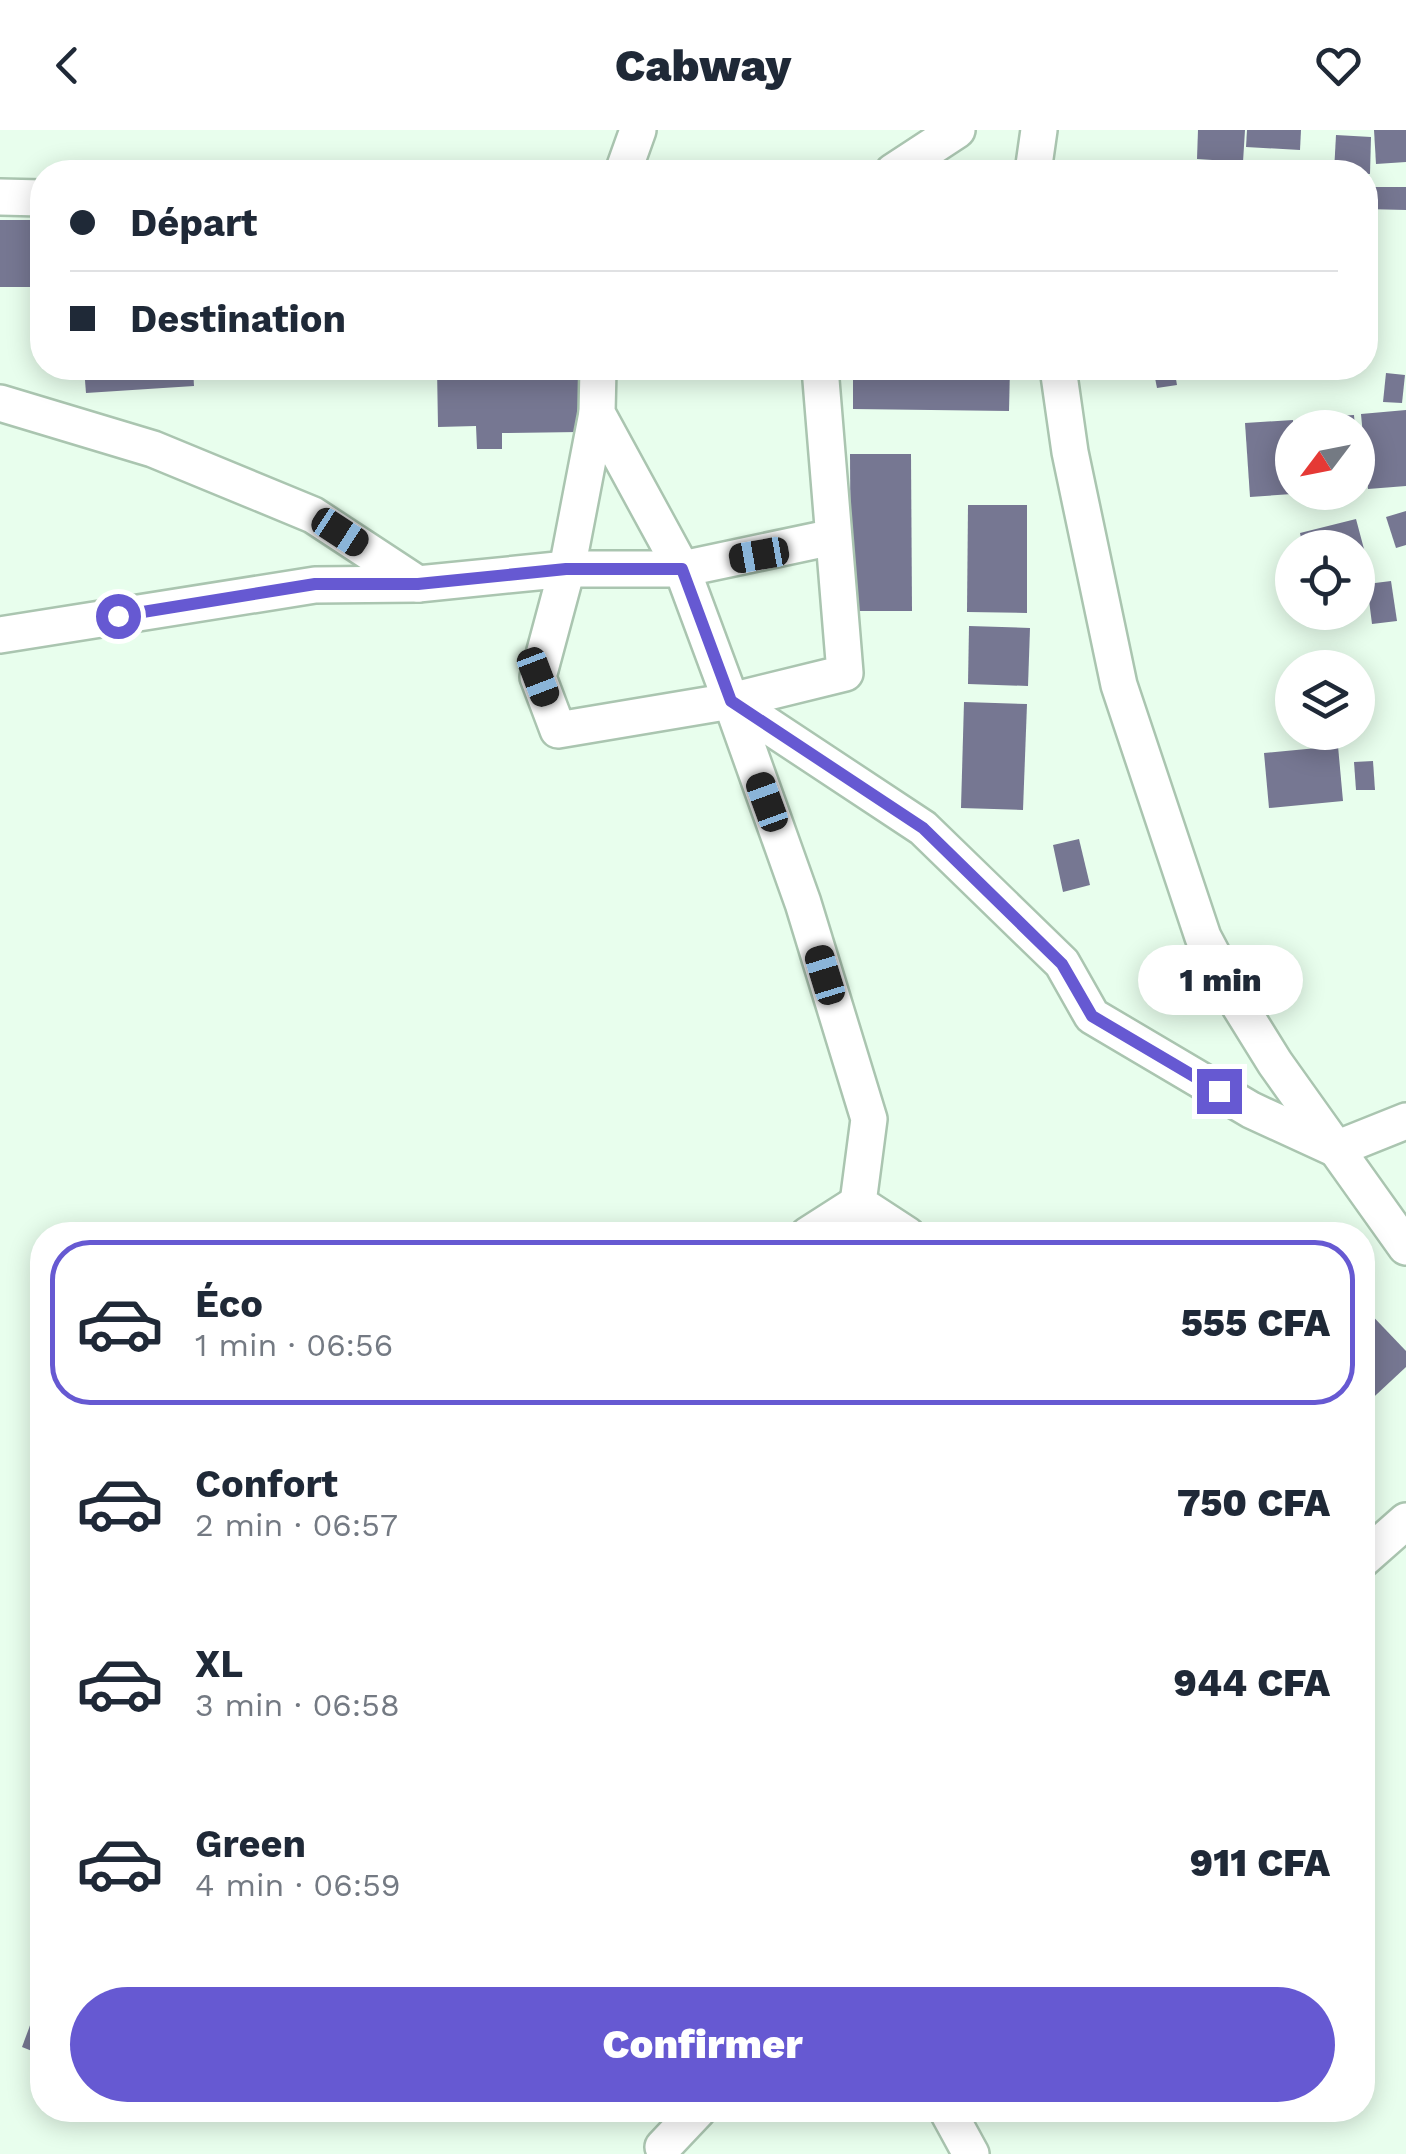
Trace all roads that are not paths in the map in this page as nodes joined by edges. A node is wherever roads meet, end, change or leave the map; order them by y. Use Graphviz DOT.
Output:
graph roads {
  1 [pos="638,130"];
  2 [pos="957,130"];
  3 [pos="1040,130"];
  4 [pos="627,160"];
  5 [pos="911,160"];
  6 [pos="1035,160"];
  7 [pos="0,196"];
  8 [pos="30,197"];
  9 [pos="598,380"];
  10 [pos="821,380"];
  11 [pos="1060,380"];
  12 [pos="0,403"];
  13 [pos="597,413"];
  14 [pos="833,537"];
  15 [pos="566,569"];
  16 [pos="682,569"];
  17 [pos="418,584"];
  18 [pos="0,635"];
  19 [pos="731,701"];
  20 [pos="1406,1121"];
  21 [pos="1336,1149"];
  22 [pos="858,1204"];
  23 [pos="829,1222"];
  24 [pos="886,1222"];
  25 [pos="1406,1247"];
  26 [pos="1406,1521"];
  27 [pos="1375,1548"];
  28 [pos="686,2122"];
  29 [pos="953,2122"];
  30 [pos="663,2146"];
  31 [pos="971,2154"];
  1 -- 4 [label="street"];
  2 -- 5 [label="street"];
  3 -- 6 [label="street"];
  7 -- 8 [label="street"];
  9 -- 13 [label="street"];
  10 -- 14 [label="street"];
  11 -- 21 [label="street"];
  12 -- 17 [label="street"];
  13 -- 15 [label="street"];
  13 -- 16 [label="street"];
  14 -- 16 [label="street"];
  14 -- 19 [label="street"];
  15 -- 16 [label="street"];
  15 -- 17 [label="street"];
  15 -- 19 [label="street"];
  16 -- 19 [label="street"];
  17 -- 18 [label="street"];
  19 -- 21 [label="street"];
  19 -- 22 [label="street"];
  20 -- 21 [label="street"];
  21 -- 25 [label="street"];
  22 -- 23 [label="street"];
  22 -- 24 [label="street"];
  26 -- 27 [label="street"];
  28 -- 30 [label="street"];
  29 -- 31 [label="street"];
}
